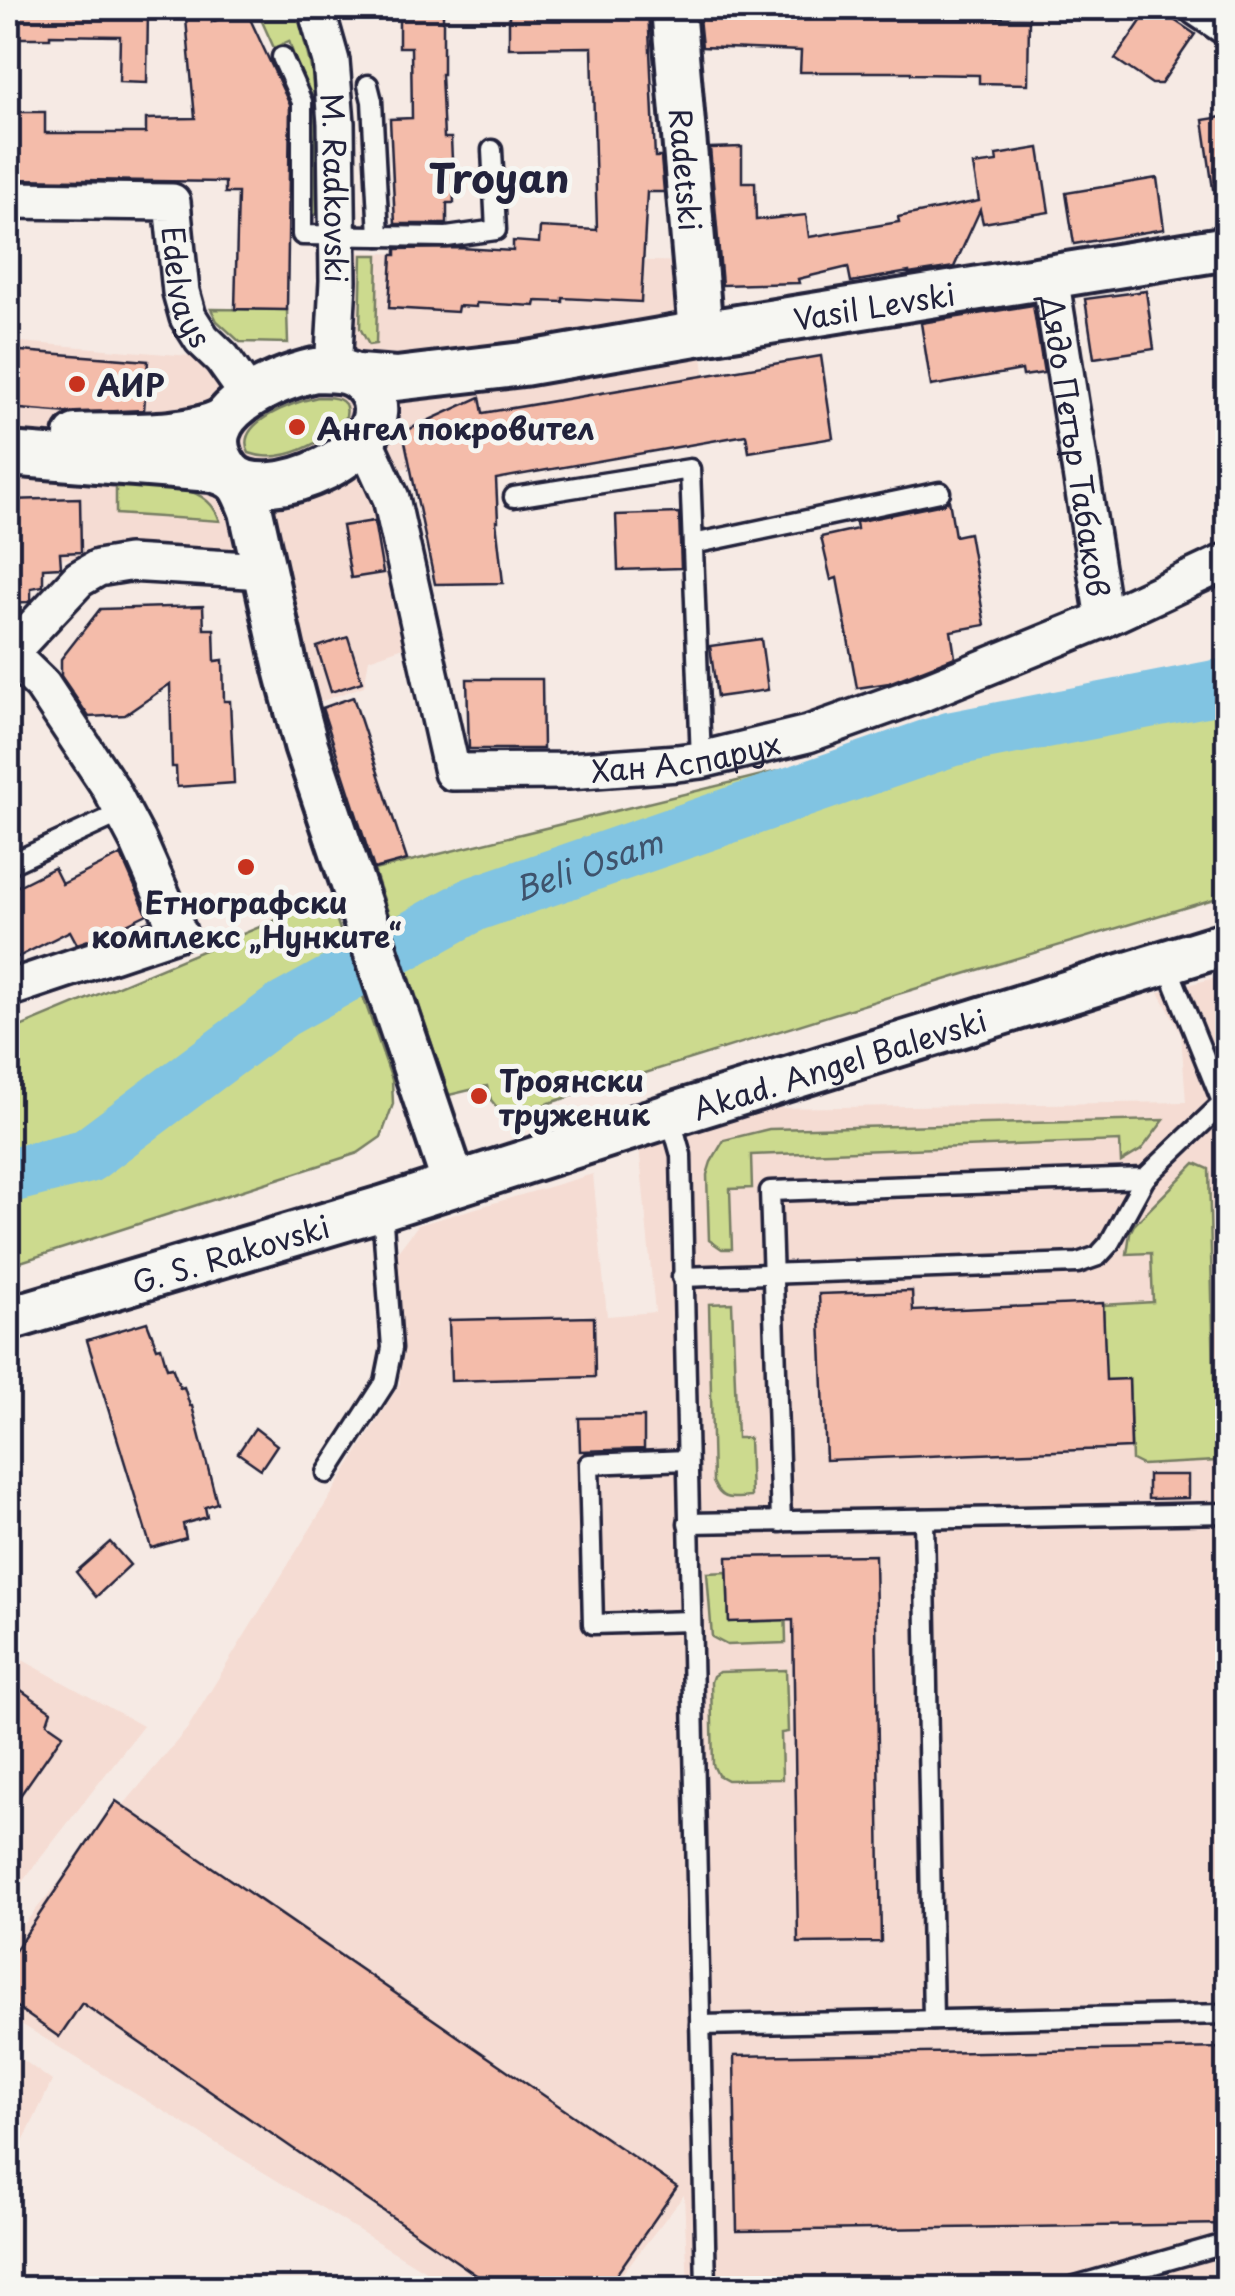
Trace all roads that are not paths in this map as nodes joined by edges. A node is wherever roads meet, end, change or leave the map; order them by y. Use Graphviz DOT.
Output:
graph roads {
  1 [pos="316,8"];
  2 [pos="673,8"];
  3 [pos="1198,8"];
  4 [pos="1228,28"];
  5 [pos="282,57"];
  6 [pos="368,85"];
  7 [pos="492,150"];
  8 [pos="8,200"];
  9 [pos="379,236"];
  10 [pos="337,237"];
  11 [pos="1228,248"];
  12 [pos="1050,276"];
  13 [pos="700,332"];
  14 [pos="523,364"];
  15 [pos="346,373"];
  16 [pos="236,408"];
  17 [pos="368,433"];
  18 [pos="8,440"];
  19 [pos="8,454"];
  20 [pos="231,475"];
  21 [pos="302,477"];
  22 [pos="940,492"];
  23 [pos="514,497"];
  24 [pos="693,544"];
  25 [pos="1228,561"];
  26 [pos="264,571"];
  27 [pos="1104,619"];
  28 [pos="277,627"];
  29 [pos="8,654"];
  30 [pos="700,760"];
  31 [pos="123,812"];
  32 [pos="8,865"];
  33 [pos="1228,943"];
  34 [pos="1166,961"];
  35 [pos="8,989"];
  36 [pos="1225,1109"];
  37 [pos="670,1115"];
  38 [pos="1145,1178"];
  39 [pos="454,1184"];
  40 [pos="382,1208"];
  41 [pos="772,1274"];
  42 [pos="682,1277"];
  43 [pos="8,1318"];
  44 [pos="686,1460"];
  45 [pos="327,1473"];
  46 [pos="1228,1513"];
  47 [pos="924,1519"];
  48 [pos="781,1522"];
  49 [pos="688,1523"];
  50 [pos="690,1621"];
  51 [pos="1228,2014"];
  52 [pos="933,2020"];
  53 [pos="700,2025"];
  54 [pos="1228,2243"];
  55 [pos="706,2288"];
  56 [pos="1068,2288"];
  1 -- 10 [label="street, M. Radkovski"];
  2 -- 13 [label="street, Radetski"];
  3 -- 4 [label="street"];
  5 -- 10 [label="lane"];
  6 -- 9 [label="lane"];
  7 -- 9 [label="lane"];
  8 -- 16 [label="street, Edelvays"];
  9 -- 10 [label="lane"];
  10 -- 15 [label="street, M. Radkovski"];
  11 -- 12 [label="street, Vasil Levski"];
  12 -- 13 [label="street, Vasil Levski"];
  12 -- 27 [label="street, Дядо Петър Табаков"];
  13 -- 14 [label="street, Vasil Levski"];
  14 -- 15 [label="street, Vasil Levski"];
  14 -- 17 [label="street, Vasil Levski"];
  15 -- 16 [label="street"];
  15 -- 17 [label="street"];
  16 -- 18 [label="street"];
  16 -- 20 [label="street"];
  17 -- 21 [label="street"];
  17 -- 30 [label="street, Хан Аспарух"];
  19 -- 20 [label="street"];
  20 -- 21 [label="street"];
  20 -- 26 [label="street"];
  21 -- 28 [label="street"];
  22 -- 24 [label="lane"];
  23 -- 24 [label="lane"];
  24 -- 30 [label="lane"];
  25 -- 27 [label="street, Хан Аспарух"];
  26 -- 28 [label="street"];
  26 -- 29 [label="street"];
  27 -- 30 [label="street, Хан Аспарух"];
  28 -- 39 [label="street"];
  29 -- 31 [label="street"];
  31 -- 32 [label="lane"];
  31 -- 35 [label="street"];
  33 -- 34 [label="street, Akad. Angel Balevski"];
  34 -- 36 [label="lane"];
  34 -- 37 [label="street, Akad. Angel Balevski"];
  36 -- 38 [label="lane"];
  37 -- 39 [label="street, Akad. Angel Balevski"];
  37 -- 42 [label="lane"];
  38 -- 41 [label="lane"];
  38 -- 41 [label="lane"];
  39 -- 40 [label="street, G. S. Rakovski"];
  40 -- 43 [label="street, G. S. Rakovski"];
  40 -- 45 [label="lane"];
  41 -- 42 [label="lane"];
  41 -- 48 [label="lane"];
  42 -- 44 [label="lane"];
  44 -- 49 [label="lane"];
  44 -- 50 [label="lane"];
  46 -- 47 [label="lane"];
  47 -- 48 [label="lane"];
  47 -- 52 [label="lane"];
  48 -- 49 [label="lane"];
  49 -- 50 [label="lane"];
  50 -- 53 [label="lane"];
  51 -- 52 [label="lane"];
  52 -- 53 [label="lane"];
  53 -- 55 [label="lane"];
  54 -- 56 [label="lane"];
}
